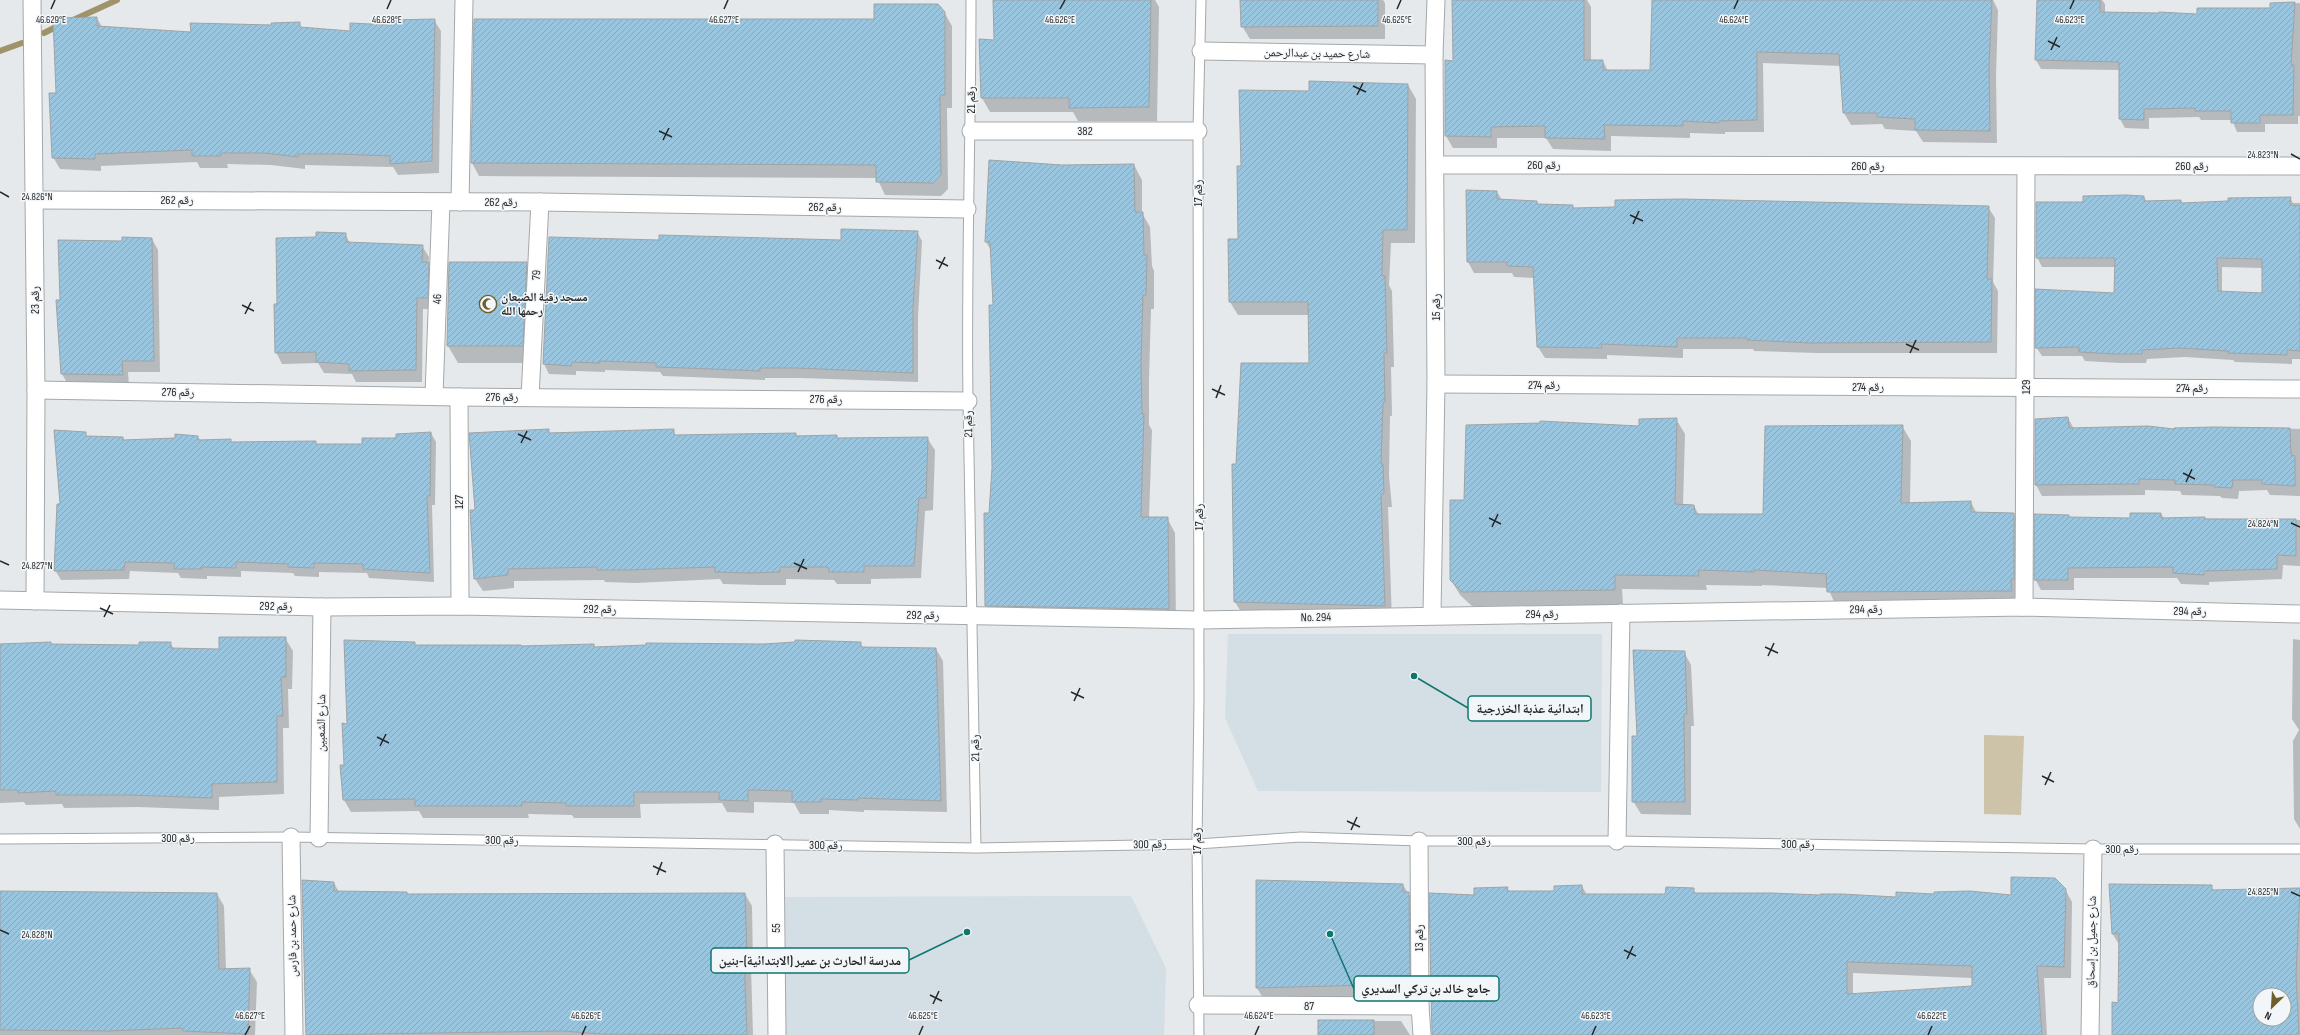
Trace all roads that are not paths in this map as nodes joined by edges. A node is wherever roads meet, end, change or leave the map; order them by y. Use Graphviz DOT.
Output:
graph roads {
  1 [pos="32,0"];
  2 [pos="464,0"];
  3 [pos="971,0"];
  4 [pos="1201,0"];
  5 [pos="1436,0"];
  6 [pos="1201,51"];
  7 [pos="1434,55"];
  8 [pos="971,131"];
  9 [pos="1198,131"];
  10 [pos="1435,165"];
  11 [pos="2300,166"];
  12 [pos="2026,167"];
  13 [pos="34,200"];
  14 [pos="440,202"];
  15 [pos="460,202"];
  16 [pos="540,202"];
  17 [pos="967,209"];
  18 [pos="1436,384"];
  19 [pos="2026,388"];
  20 [pos="2300,389"];
  21 [pos="36,390"];
  22 [pos="434,396"];
  23 [pos="459,397"];
  24 [pos="530,397"];
  25 [pos="968,401"];
  26 [pos="0,600"];
  27 [pos="34,601"];
  28 [pos="460,606"];
  29 [pos="2024,607"];
  30 [pos="322,608"];
  31 [pos="1621,613"];
  32 [pos="1432,614"];
  33 [pos="2300,614"];
  34 [pos="973,616"];
  35 [pos="1199,620"];
  36 [pos="290,837"];
  37 [pos="319,838"];
  38 [pos="0,839"];
  39 [pos="1419,841"];
  40 [pos="1617,841"];
  41 [pos="775,844"];
  42 [pos="1197,844"];
  43 [pos="976,848"];
  44 [pos="2093,849"];
  45 [pos="2300,849"];
  46 [pos="1198,1005"];
  47 [pos="1420,1006"];
  48 [pos="294,1035"];
  49 [pos="776,1035"];
  50 [pos="1200,1035"];
  51 [pos="1422,1035"];
  52 [pos="2090,1035"];
  1 -- 13 [label="street, رقم 23"];
  2 -- 15 [label="street"];
  3 -- 8 [label="lane, رقم 21"];
  4 -- 6 [label="lane, رقم 17"];
  5 -- 7 [label="street, رقم 15"];
  6 -- 7 [label="street, شارع حميد بن عبدالرحمن"];
  6 -- 9 [label="lane, رقم 17"];
  7 -- 10 [label="street, رقم 15"];
  8 -- 9 [label="street, 382"];
  8 -- 17 [label="lane, رقم 21"];
  9 -- 35 [label="lane, رقم 17"];
  10 -- 12 [label="street, رقم 260"];
  10 -- 18 [label="street, رقم 15"];
  11 -- 12 [label="street, رقم 260"];
  12 -- 19 [label="street, 129"];
  13 -- 14 [label="street, رقم 262"];
  13 -- 21 [label="street, رقم 23"];
  14 -- 15 [label="street, رقم 262"];
  14 -- 22 [label="street, 46"];
  15 -- 16 [label="street, رقم 262"];
  16 -- 17 [label="street, رقم 262"];
  16 -- 24 [label="street, 79"];
  17 -- 25 [label="lane, رقم 21"];
  18 -- 19 [label="street, رقم 274"];
  18 -- 32 [label="street, رقم 15"];
  19 -- 20 [label="street, رقم 274"];
  19 -- 29 [label="street, 129"];
  21 -- 22 [label="street, رقم 276"];
  21 -- 27 [label="street, رقم 23"];
  22 -- 23 [label="street, رقم 276"];
  23 -- 24 [label="street, رقم 276"];
  23 -- 28 [label="street, 127"];
  24 -- 25 [label="street, رقم 276"];
  25 -- 34 [label="lane, رقم 21"];
  26 -- 27 [label="street, رقم 292"];
  27 -- 30 [label="street, رقم 292"];
  28 -- 30 [label="street, رقم 292"];
  28 -- 34 [label="street, رقم 292"];
  29 -- 31 [label="street, رقم 294"];
  29 -- 33 [label="street, رقم 294"];
  30 -- 37 [label="street, شارع الشعبين"];
  31 -- 32 [label="street, رقم 294"];
  31 -- 40 [label="street"];
  32 -- 35 [label="street, No. 294"];
  34 -- 35 [label="street, رقم 292"];
  34 -- 43 [label="lane, رقم 21"];
  35 -- 42 [label="lane, رقم 17"];
  36 -- 37 [label="lane, رقم 300"];
  36 -- 38 [label="lane, رقم 300"];
  36 -- 48 [label="street, شارع حمد بن فارس"];
  37 -- 41 [label="lane, رقم 300"];
  39 -- 40 [label="lane, رقم 300"];
  39 -- 42 [label="lane, رقم 300"];
  39 -- 47 [label="street, رقم 13"];
  40 -- 44 [label="lane, رقم 300"];
  41 -- 43 [label="lane, رقم 300"];
  41 -- 49 [label="street, 55"];
  42 -- 43 [label="lane, رقم 300"];
  42 -- 46 [label="lane, رقم 17"];
  44 -- 45 [label="lane, رقم 300"];
  44 -- 52 [label="street, شارع جميل بن إسحاق"];
  46 -- 47 [label="street, 87"];
  46 -- 50 [label="lane, رقم 17"];
  47 -- 51 [label="street, رقم 13"];
}
